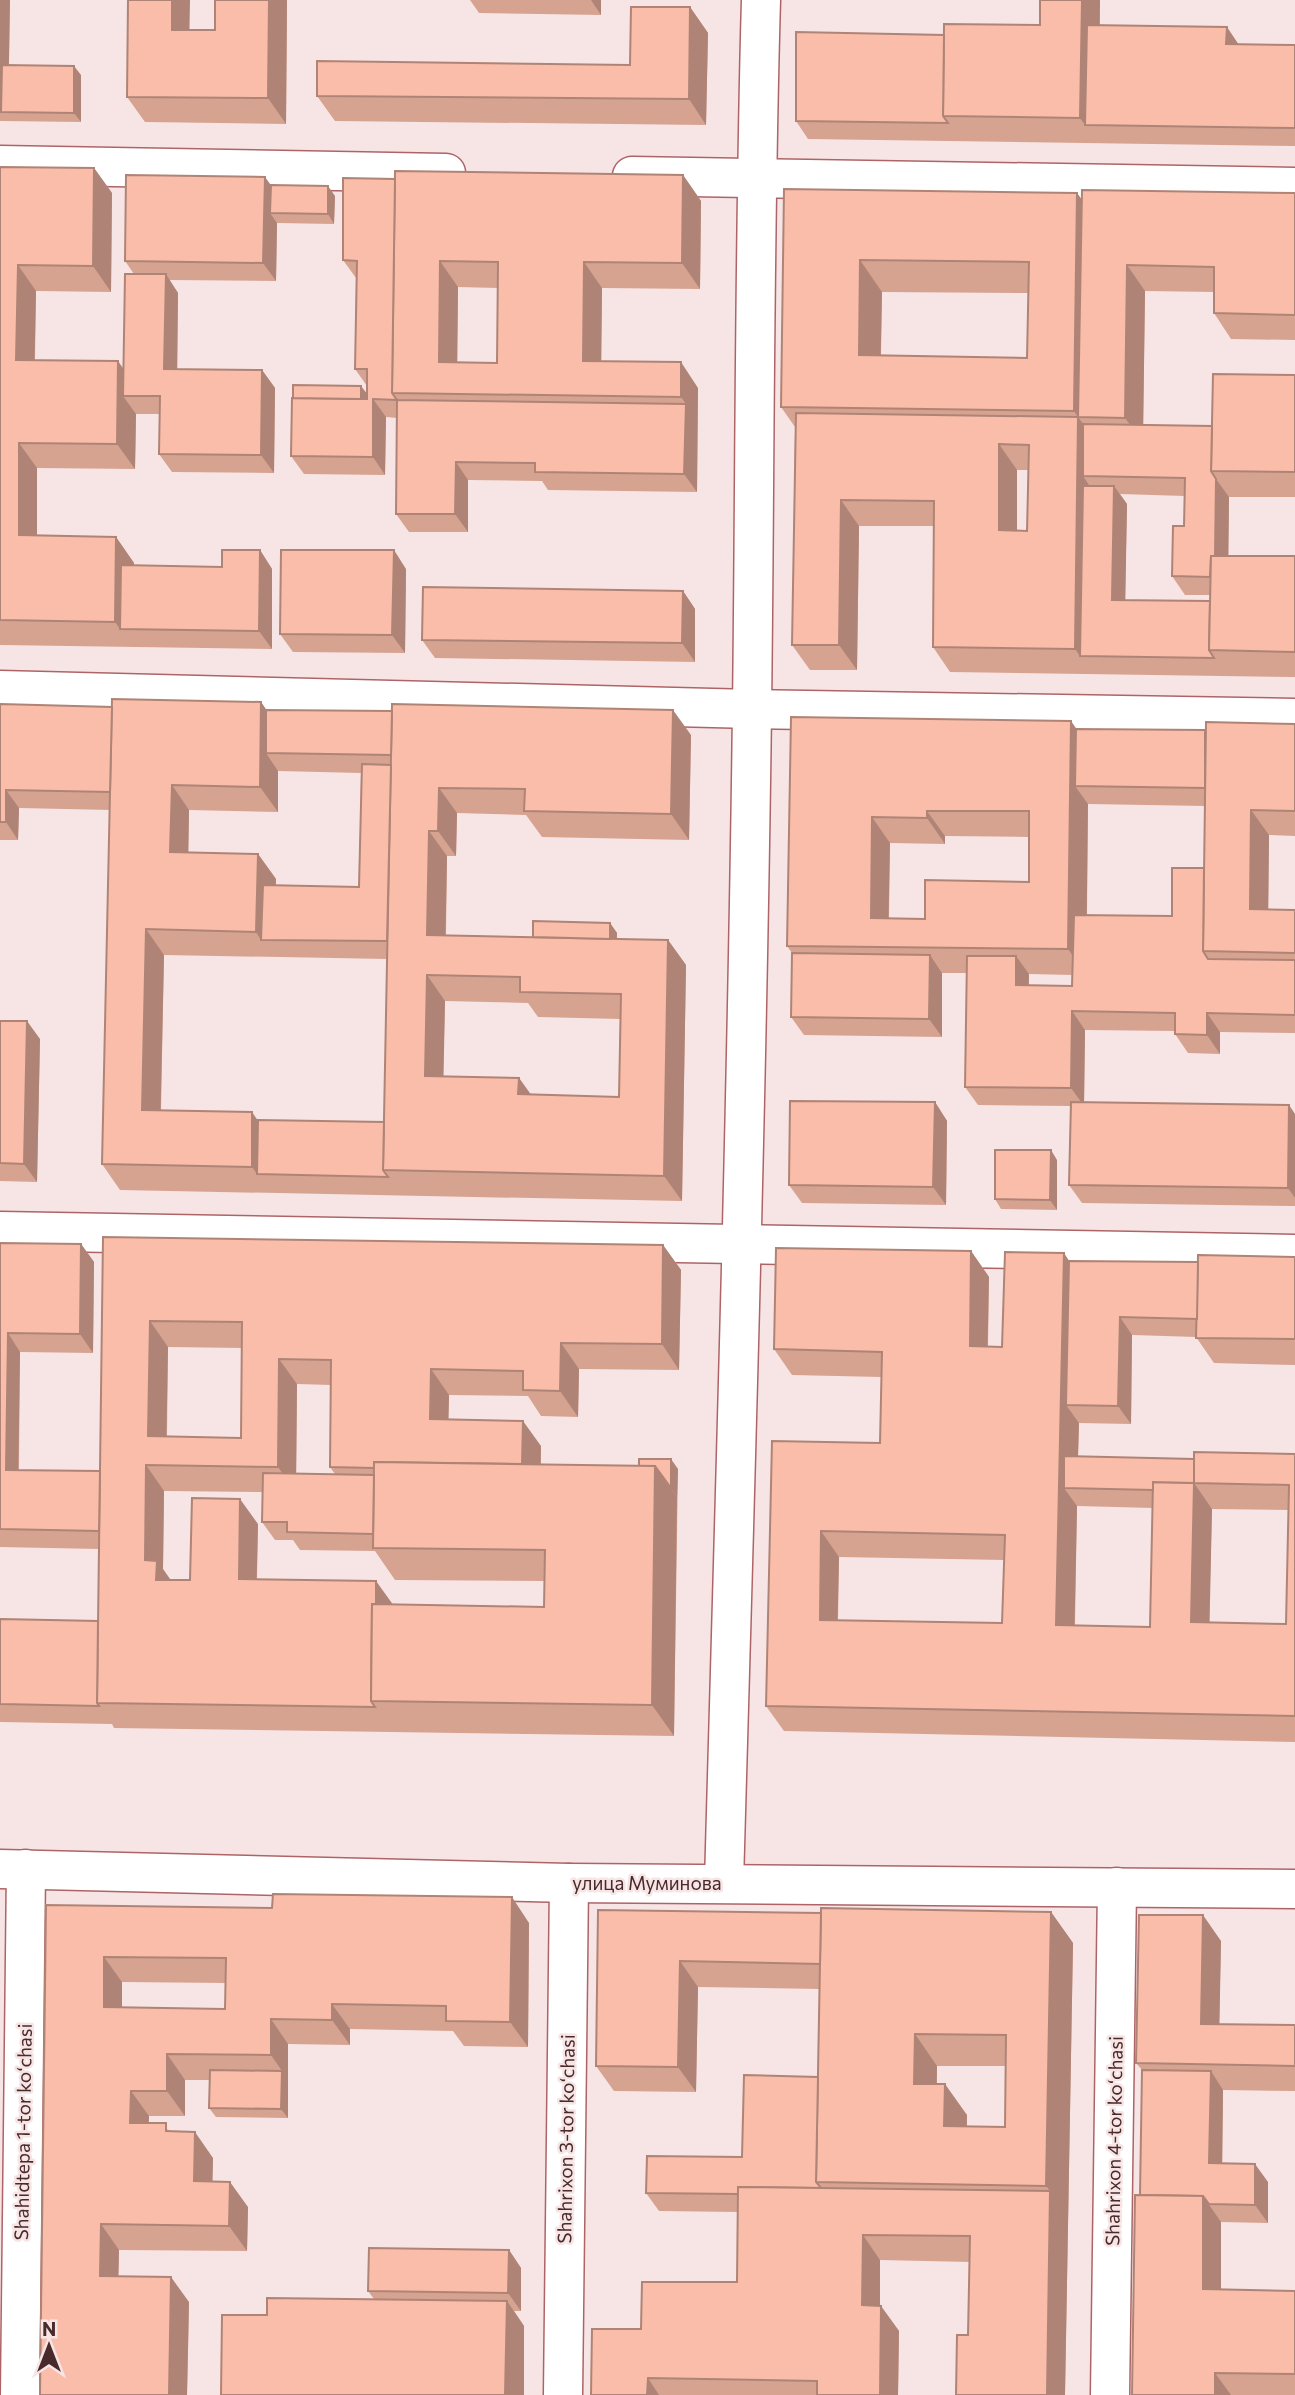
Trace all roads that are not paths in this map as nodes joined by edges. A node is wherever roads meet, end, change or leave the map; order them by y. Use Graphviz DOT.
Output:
graph roads {
  1 [pos="761,0"];
  2 [pos="0,165"];
  3 [pos="481,174"];
  4 [pos="591,176"];
  5 [pos="756,179"];
  6 [pos="1295,187"];
  7 [pos="0,690"];
  8 [pos="752,709"];
  9 [pos="1295,718"];
  10 [pos="0,1231"];
  11 [pos="743,1244"];
  12 [pos="1295,1254"];
  13 [pos="13,1869"];
  14 [pos="569,1884"];
  15 [pos="724,1884"];
  16 [pos="1117,1887"];
  17 [pos="1295,1888"];
  18 [pos="20,2395"];
  19 [pos="563,2395"];
  20 [pos="1110,2395"];
  1 -- 5 [label="street"];
  2 -- 3 [label="street"];
  4 -- 5 [label="street"];
  5 -- 6 [label="street"];
  5 -- 8 [label="street"];
  7 -- 8 [label="street"];
  8 -- 9 [label="street"];
  8 -- 11 [label="street"];
  10 -- 11 [label="street"];
  11 -- 12 [label="street"];
  11 -- 15 [label="street"];
  13 -- 14 [label="street, улица Муминова"];
  13 -- 18 [label="street, Shahidtepa 1-tor koʻchasi"];
  14 -- 15 [label="street, улица Муминова"];
  14 -- 19 [label="street, Shahrixon 3-tor koʻchasi"];
  15 -- 16 [label="street, улица Муминова"];
  16 -- 17 [label="street, улица Муминова"];
  16 -- 20 [label="street, Shahrixon 4-tor koʻchasi"];
}
